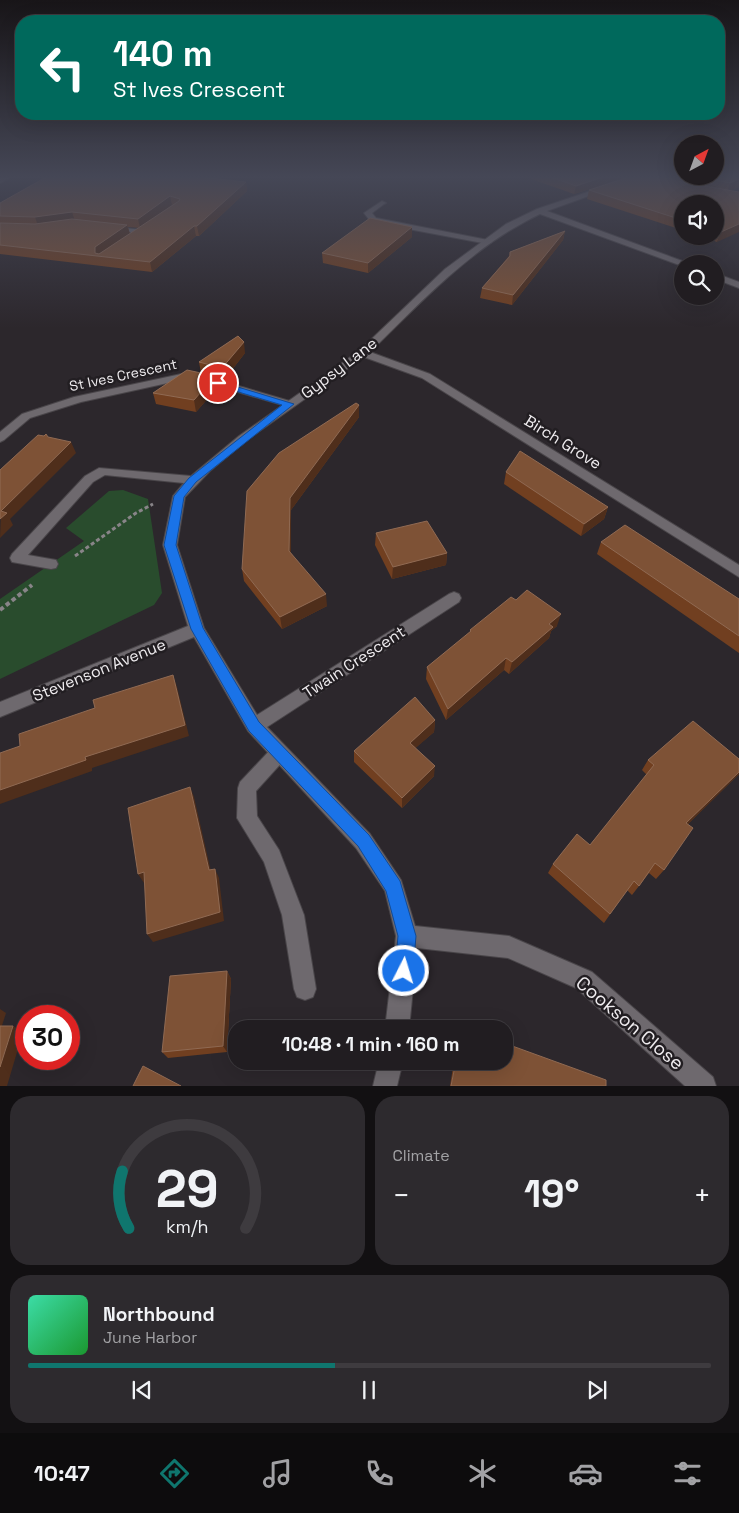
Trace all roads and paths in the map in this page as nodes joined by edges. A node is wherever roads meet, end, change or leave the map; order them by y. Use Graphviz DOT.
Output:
graph roads {
  1 [pos="100,227"];
  2 [pos="409,227"];
  3 [pos="508,227"];
  4 [pos="582,227"];
  5 [pos="134,237"];
  6 [pos="488,242"];
  7 [pos="674,261"];
  8 [pos="724,279"];
  9 [pos="739,285"];
  10 [pos="363,353"];
  11 [pos="289,404"];
  12 [pos="0,438"];
  13 [pos="193,480"];
  14 [pos="179,496"];
  15 [pos="72,557"];
  16 [pos="51,564"];
  17 [pos="739,572"];
  18 [pos="35,583"];
  19 [pos="454,598"];
  20 [pos="0,610"];
  21 [pos="197,629"];
  22 [pos="0,710"];
  23 [pos="254,726"];
  24 [pos="279,753"];
  25 [pos="407,936"];
  26 [pos="304,990"];
  27 [pos="399,1020"];
  28 [pos="389,1070"];
  29 [pos="385,1086"];
  30 [pos="704,1086"];
  1 -- 5 [label="street"];
  2 -- 6 [label="street"];
  3 -- 6 [label="street, Gypsy Lane"];
  4 -- 7 [label="street"];
  6 -- 10 [label="street, Gypsy Lane"];
  8 -- 9 [label="street"];
  10 -- 11 [label="street, Gypsy Lane"];
  10 -- 17 [label="street, Birch Grove"];
  11 -- 12 [label="lane, St Ives Crescent"];
  11 -- 13 [label="street, Gypsy Lane"];
  13 -- 14 [label="street, Gypsy Lane"];
  13 -- 16 [label="street"];
  14 -- 15 [label="path"];
  14 -- 21 [label="street"];
  18 -- 20 [label="path"];
  19 -- 23 [label="street, Twain Crescent"];
  21 -- 22 [label="street, Stevenson Avenue"];
  21 -- 23 [label="street"];
  23 -- 24 [label="street"];
  24 -- 25 [label="street"];
  24 -- 26 [label="street"];
  25 -- 27 [label="street"];
  25 -- 30 [label="street, Cookson Close"];
  28 -- 29 [label="street"];
}
